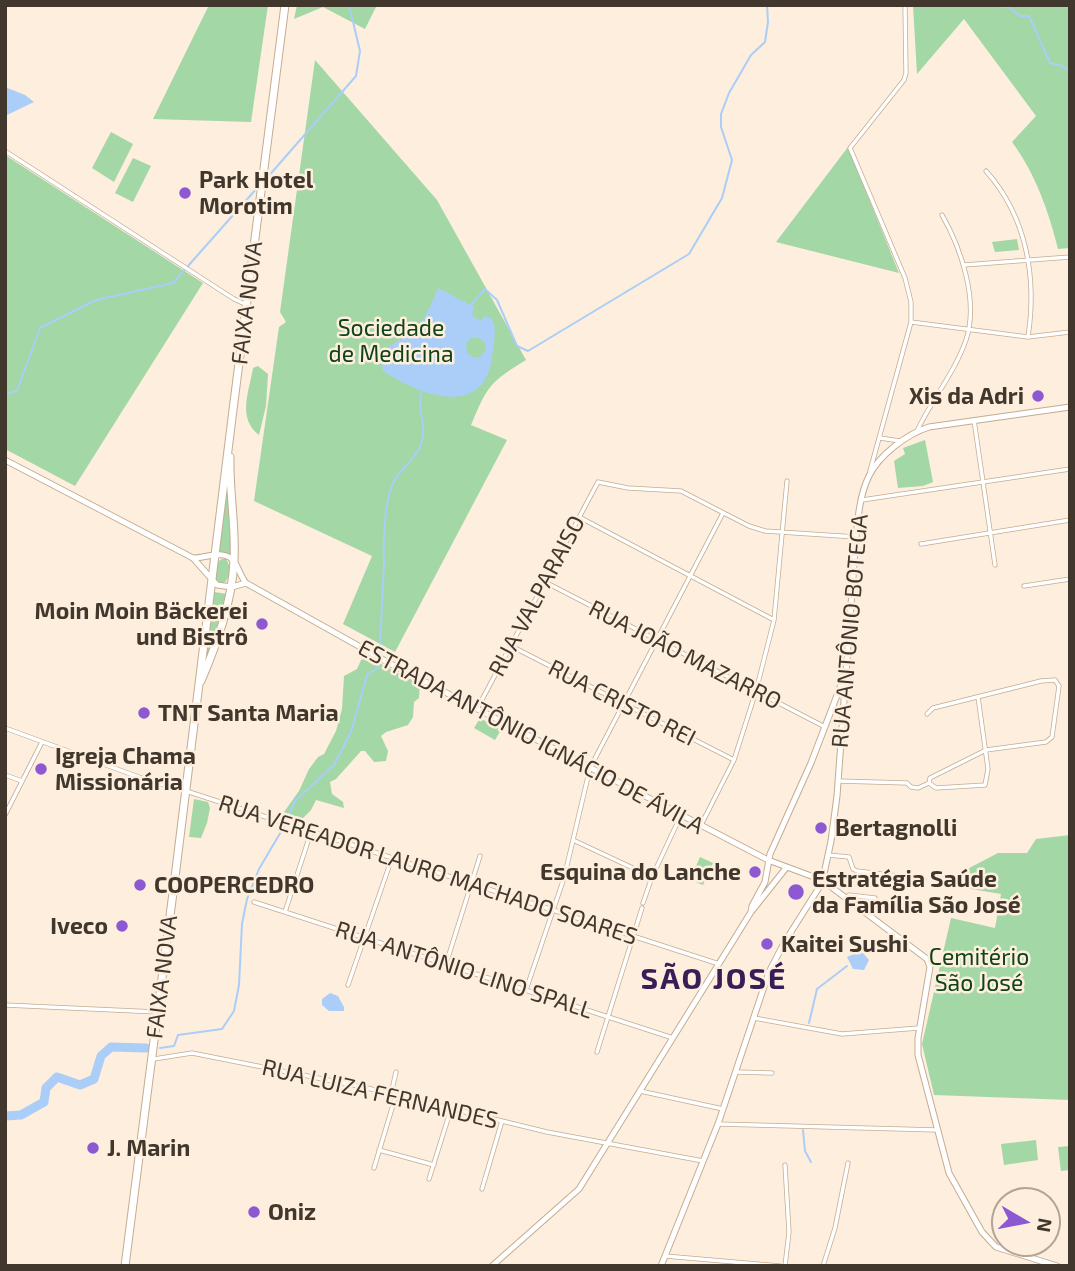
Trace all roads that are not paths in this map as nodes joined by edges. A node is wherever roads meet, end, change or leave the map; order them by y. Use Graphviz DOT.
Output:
graph roads {
  1 [pos="285,5"];
  2 [pos="905,5"];
  3 [pos="5,151"];
  4 [pos="986,171"];
  5 [pos="942,215"];
  6 [pos="1070,257"];
  7 [pos="1028,260"];
  8 [pos="964,265"];
  9 [pos="247,304"];
  10 [pos="911,322"];
  11 [pos="969,330"];
  12 [pos="1070,332"];
  13 [pos="1028,337"];
  14 [pos="1070,407"];
  15 [pos="974,421"];
  16 [pos="917,431"];
  17 [pos="230,435"];
  18 [pos="879,438"];
  19 [pos="902,442"];
  20 [pos="5,460"];
  21 [pos="1070,469"];
  22 [pos="869,475"];
  23 [pos="786,481"];
  24 [pos="983,482"];
  25 [pos="862,500"];
  26 [pos="723,513"];
  27 [pos="579,517"];
  28 [pos="1070,520"];
  29 [pos="783,532"];
  30 [pos="990,533"];
  31 [pos="856,537"];
  32 [pos="921,544"];
  33 [pos="214,555"];
  34 [pos="193,558"];
  35 [pos="234,561"];
  36 [pos="995,565"];
  37 [pos="691,575"];
  38 [pos="1070,579"];
  39 [pos="211,580"];
  40 [pos="545,582"];
  41 [pos="246,583"];
  42 [pos="1024,586"];
  43 [pos="232,587"];
  44 [pos="774,620"];
  45 [pos="657,640"];
  46 [pos="511,646"];
  47 [pos="844,681"];
  48 [pos="198,688"];
  49 [pos="756,691"];
  50 [pos="978,696"];
  51 [pos="623,705"];
  52 [pos="477,709"];
  53 [pos="927,714"];
  54 [pos="825,727"];
  55 [pos="5,728"];
  56 [pos="42,742"];
  57 [pos="986,750"];
  58 [pos="734,760"];
  59 [pos="590,768"];
  60 [pos="5,775"];
  61 [pos="22,781"];
  62 [pos="838,781"];
  63 [pos="929,783"];
  64 [pos="186,791"];
  65 [pos="5,815"];
  66 [pos="681,815"];
  67 [pos="701,825"];
  68 [pos="312,832"];
  69 [pos="573,841"];
  70 [pos="828,855"];
  71 [pos="480,856"];
  72 [pos="392,858"];
  73 [pos="768,860"];
  74 [pos="786,868"];
  75 [pos="652,877"];
  76 [pos="924,879"];
  77 [pos="822,880"];
  78 [pos="471,883"];
  79 [pos="846,898"];
  80 [pos="875,898"];
  81 [pos="254,902"];
  82 [pos="553,910"];
  83 [pos="285,912"];
  84 [pos="751,912"];
  85 [pos="632,936"];
  86 [pos="365,938"];
  87 [pos="446,964"];
  88 [pos="719,964"];
  89 [pos="348,985"];
  90 [pos="526,990"];
  91 [pos="5,1005"];
  92 [pos="158,1012"];
  93 [pos="608,1017"];
  94 [pos="754,1018"];
  95 [pos="919,1028"];
  96 [pos="673,1038"];
  97 [pos="597,1052"];
  98 [pos="152,1060"];
  99 [pos="396,1072"];
  100 [pos="736,1072"];
  101 [pos="772,1073"];
  102 [pos="640,1091"];
  103 [pos="393,1095"];
  104 [pos="451,1109"];
  105 [pos="723,1109"];
  106 [pos="502,1121"];
  107 [pos="718,1124"];
  108 [pos="937,1130"];
  109 [pos="607,1144"];
  110 [pos="379,1150"];
  111 [pos="703,1161"];
  112 [pos="848,1163"];
  113 [pos="434,1165"];
  114 [pos="785,1165"];
  115 [pos="374,1168"];
  116 [pos="429,1179"];
  117 [pos="482,1189"];
  118 [pos="665,1256"];
  119 [pos="125,1266"];
  120 [pos="492,1266"];
  121 [pos="661,1266"];
  122 [pos="780,1266"];
  123 [pos="785,1266"];
  124 [pos="823,1266"];
  125 [pos="1057,1266"];
  1 -- 9 [label="highway, FAIXA NOVA"];
  2 -- 10 [label="street"];
  3 -- 9 [label="street"];
  4 -- 7 [label="street"];
  5 -- 8 [label="street"];
  6 -- 7 [label="street"];
  7 -- 8 [label="street"];
  7 -- 13 [label="street"];
  8 -- 11 [label="street"];
  9 -- 17 [label="highway, FAIXA NOVA"];
  10 -- 11 [label="street"];
  10 -- 18 [label="street"];
  11 -- 13 [label="street"];
  11 -- 16 [label="street"];
  12 -- 13 [label="street"];
  14 -- 15 [label="street, RUA ANTÔNIO BOTEGA"];
  15 -- 16 [label="street, RUA ANTÔNIO BOTEGA"];
  15 -- 24 [label="street"];
  16 -- 19 [label="street, RUA ANTÔNIO BOTEGA"];
  17 -- 33 [label="highway, FAIXA NOVA"];
  17 -- 35 [label="highway, FAIXA NOVA"];
  18 -- 19 [label="street"];
  18 -- 22 [label="street"];
  19 -- 22 [label="street, RUA ANTÔNIO BOTEGA"];
  20 -- 34 [label="street"];
  21 -- 24 [label="street"];
  22 -- 25 [label="street, RUA ANTÔNIO BOTEGA"];
  23 -- 29 [label="street"];
  24 -- 25 [label="street"];
  24 -- 30 [label="street"];
  25 -- 31 [label="street, RUA ANTÔNIO BOTEGA"];
  26 -- 27 [label="street, RUA VALPARAISO"];
  26 -- 29 [label="street"];
  26 -- 37 [label="street"];
  27 -- 37 [label="street"];
  27 -- 40 [label="street, RUA VALPARAISO"];
  28 -- 30 [label="street"];
  29 -- 31 [label="street"];
  29 -- 44 [label="street"];
  30 -- 32 [label="street"];
  30 -- 36 [label="street"];
  31 -- 47 [label="street, RUA ANTÔNIO BOTEGA"];
  33 -- 34 [label="street"];
  33 -- 35 [label="street"];
  33 -- 39 [label="highway, FAIXA NOVA"];
  34 -- 39 [label="street"];
  35 -- 41 [label="street"];
  35 -- 43 [label="highway, FAIXA NOVA"];
  37 -- 44 [label="street"];
  37 -- 45 [label="street"];
  38 -- 42 [label="street"];
  39 -- 43 [label="street"];
  39 -- 48 [label="highway, FAIXA NOVA"];
  40 -- 45 [label="street, RUA JOÃO MAZARRO"];
  40 -- 46 [label="street, RUA VALPARAISO"];
  41 -- 43 [label="street"];
  41 -- 52 [label="street, ESTRADA ANTÔNIO IGNÁCIO DE ÁVILA"];
  43 -- 48 [label="highway, FAIXA NOVA"];
  44 -- 49 [label="street"];
  45 -- 49 [label="street, RUA JOÃO MAZARRO"];
  45 -- 51 [label="street"];
  46 -- 51 [label="street, RUA CRISTO REI"];
  46 -- 52 [label="street, RUA VALPARAISO"];
  47 -- 54 [label="street"];
  47 -- 62 [label="street, RUA ANTÔNIO BOTEGA"];
  48 -- 64 [label="highway, FAIXA NOVA"];
  49 -- 54 [label="street, RUA JOÃO MAZARRO"];
  49 -- 58 [label="street"];
  50 -- 53 [label="street"];
  50 -- 57 [label="street"];
  50 -- 57 [label="street"];
  51 -- 58 [label="street, RUA CRISTO REI"];
  51 -- 59 [label="street"];
  52 -- 59 [label="street, ESTRADA ANTÔNIO IGNÁCIO DE ÁVILA"];
  54 -- 73 [label="street"];
  55 -- 56 [label="street, RUA VEREADOR LAURO MACHADO SOARES"];
  56 -- 61 [label="street"];
  56 -- 64 [label="street, RUA VEREADOR LAURO MACHADO SOARES"];
  57 -- 63 [label="street"];
  57 -- 63 [label="street"];
  58 -- 67 [label="street"];
  59 -- 66 [label="street, ESTRADA ANTÔNIO IGNÁCIO DE ÁVILA"];
  59 -- 69 [label="street"];
  60 -- 61 [label="street"];
  61 -- 65 [label="street"];
  62 -- 63 [label="street"];
  62 -- 70 [label="street, RUA ANTÔNIO BOTEGA"];
  64 -- 68 [label="street, RUA VEREADOR LAURO MACHADO SOARES"];
  64 -- 92 [label="highway, FAIXA NOVA"];
  66 -- 67 [label="street, ESTRADA ANTÔNIO IGNÁCIO DE ÁVILA"];
  66 -- 75 [label="street"];
  67 -- 73 [label="street, ESTRADA ANTÔNIO IGNÁCIO DE ÁVILA"];
  68 -- 72 [label="street, RUA VEREADOR LAURO MACHADO SOARES"];
  68 -- 83 [label="street"];
  69 -- 75 [label="street"];
  69 -- 82 [label="street"];
  70 -- 76 [label="street"];
  70 -- 77 [label="street, RUA ANTÔNIO BOTEGA"];
  71 -- 78 [label="street"];
  72 -- 78 [label="street, RUA VEREADOR LAURO MACHADO SOARES"];
  72 -- 86 [label="street"];
  73 -- 74 [label="street, ESTRADA ANTÔNIO IGNÁCIO DE ÁVILA"];
  73 -- 84 [label="street"];
  74 -- 77 [label="street, ESTRADA ANTÔNIO IGNÁCIO DE ÁVILA"];
  74 -- 84 [label="street"];
  75 -- 85 [label="street"];
  77 -- 79 [label="street, ESTRADA ANTÔNIO IGNÁCIO DE ÁVILA"];
  77 -- 94 [label="street, RUA ANTÔNIO BOTEGA"];
  78 -- 82 [label="street, RUA VEREADOR LAURO MACHADO SOARES"];
  78 -- 87 [label="street"];
  79 -- 80 [label="street"];
  79 -- 95 [label="street, ESTRADA ANTÔNIO IGNÁCIO DE ÁVILA"];
  81 -- 83 [label="street, RUA ANTÔNIO LINO SPALL"];
  82 -- 85 [label="street, RUA VEREADOR LAURO MACHADO SOARES"];
  82 -- 90 [label="street"];
  83 -- 86 [label="street, RUA ANTÔNIO LINO SPALL"];
  84 -- 88 [label="street"];
  85 -- 88 [label="street, RUA VEREADOR LAURO MACHADO SOARES"];
  85 -- 93 [label="street"];
  86 -- 87 [label="street, RUA ANTÔNIO LINO SPALL"];
  86 -- 89 [label="street"];
  87 -- 90 [label="street, RUA ANTÔNIO LINO SPALL"];
  88 -- 96 [label="street"];
  90 -- 93 [label="street, RUA ANTÔNIO LINO SPALL"];
  91 -- 92 [label="street"];
  92 -- 98 [label="highway, FAIXA NOVA"];
  93 -- 96 [label="street, RUA ANTÔNIO LINO SPALL"];
  93 -- 97 [label="street"];
  94 -- 95 [label="street"];
  94 -- 100 [label="street, RUA ANTÔNIO BOTEGA"];
  95 -- 108 [label="street"];
  96 -- 102 [label="street"];
  98 -- 103 [label="street, RUA LUIZA FERNANDES"];
  98 -- 119 [label="highway, FAIXA NOVA"];
  99 -- 103 [label="street"];
  100 -- 101 [label="street"];
  100 -- 105 [label="street, RUA ANTÔNIO BOTEGA"];
  102 -- 105 [label="street"];
  102 -- 109 [label="street"];
  103 -- 104 [label="street, RUA LUIZA FERNANDES"];
  103 -- 110 [label="street"];
  104 -- 106 [label="street, RUA LUIZA FERNANDES"];
  104 -- 113 [label="street"];
  105 -- 107 [label="street, RUA ANTÔNIO BOTEGA"];
  106 -- 109 [label="street, RUA LUIZA FERNANDES"];
  106 -- 117 [label="street"];
  107 -- 108 [label="street"];
  107 -- 111 [label="street, RUA ANTÔNIO BOTEGA"];
  108 -- 125 [label="street"];
  109 -- 111 [label="street, RUA LUIZA FERNANDES"];
  109 -- 120 [label="street"];
  110 -- 113 [label="street"];
  110 -- 115 [label="street"];
  111 -- 118 [label="street, RUA ANTÔNIO BOTEGA"];
  112 -- 124 [label="street"];
  113 -- 116 [label="street"];
  114 -- 123 [label="street"];
  118 -- 121 [label="street, RUA ANTÔNIO BOTEGA"];
  118 -- 122 [label="street"];
}
